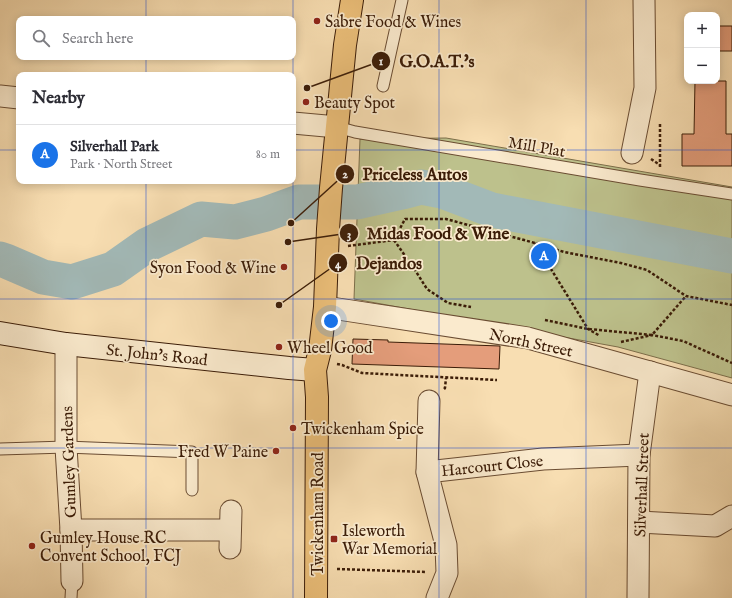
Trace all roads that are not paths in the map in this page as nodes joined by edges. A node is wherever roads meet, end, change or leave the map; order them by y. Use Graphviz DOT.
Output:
graph roads {
  1 [pos="352,0"];
  2 [pos="402,0"];
  3 [pos="644,0"];
  4 [pos="383,86"];
  5 [pos="0,96"];
  6 [pos="16,98"];
  7 [pos="296,123"];
  8 [pos="337,126"];
  9 [pos="632,153"];
  10 [pos="732,194"];
  11 [pos="325,307"];
  12 [pos="0,333"];
  13 [pos="66,344"];
  14 [pos="316,365"];
  15 [pos="650,372"];
  16 [pos="732,395"];
  17 [pos="429,401"];
  18 [pos="66,447"];
  19 [pos="0,449"];
  20 [pos="639,455"];
  21 [pos="426,472"];
  22 [pos="192,490"];
  23 [pos="732,516"];
  24 [pos="639,522"];
  25 [pos="230,529"];
  26 [pos="71,530"];
  27 [pos="72,589"];
  28 [pos="316,598"];
  29 [pos="438,598"];
  30 [pos="638,598"];
  1 -- 8 [label="main road, Twickenham Road"];
  2 -- 4 [label="lane"];
  3 -- 9 [label="street"];
  5 -- 6 [label="street"];
  7 -- 8 [label="street"];
  8 -- 10 [label="lane, Mill Plat"];
  8 -- 11 [label="main road, Twickenham Road"];
  11 -- 14 [label="main road, Twickenham Road"];
  11 -- 15 [label="street, North Street"];
  12 -- 13 [label="main road, St. John's Road"];
  13 -- 14 [label="main road, St. John's Road"];
  13 -- 18 [label="street, Gumley Gardens"];
  14 -- 28 [label="main road, Twickenham Road"];
  15 -- 16 [label="street, North Street"];
  15 -- 20 [label="street, Silverhall Street"];
  17 -- 21 [label="street"];
  18 -- 19 [label="lane"];
  18 -- 22 [label="lane"];
  18 -- 26 [label="street, Gumley Gardens"];
  20 -- 21 [label="street, Harcourt Close"];
  20 -- 24 [label="street, Silverhall Street"];
  21 -- 29 [label="street, Harcourt Close"];
  23 -- 24 [label="street"];
  24 -- 30 [label="street, Silverhall Street"];
  25 -- 26 [label="street"];
  26 -- 27 [label="street, Gumley Gardens"];
}
